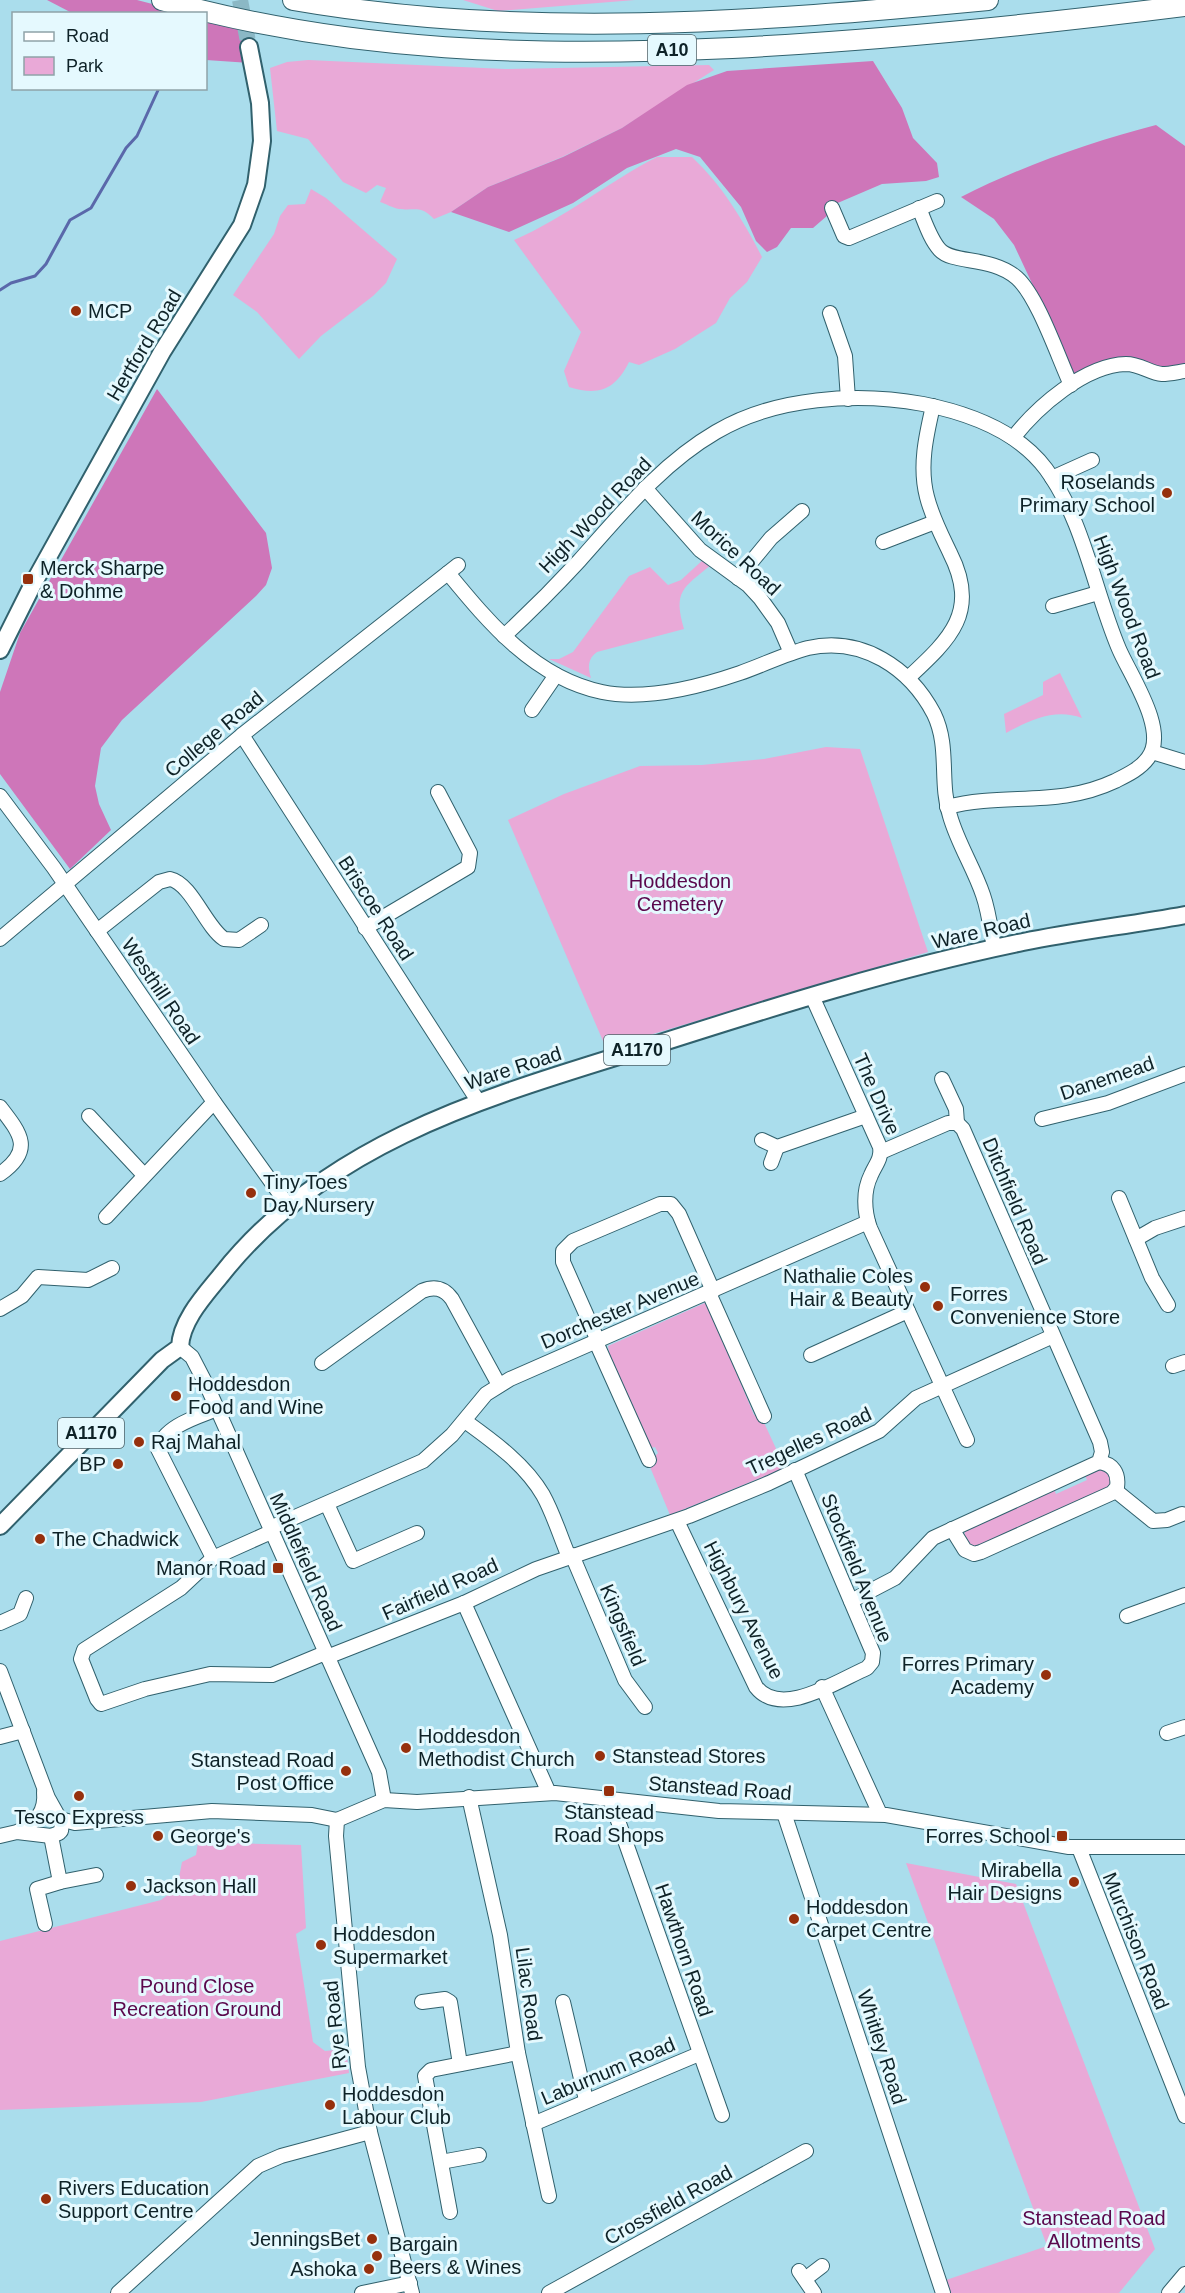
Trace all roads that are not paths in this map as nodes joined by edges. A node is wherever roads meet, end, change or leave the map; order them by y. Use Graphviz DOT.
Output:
graph roads {
  1 [pos="162,0"];
  2 [pos="293,0"];
  3 [pos="988,0"];
  4 [pos="1185,6"];
  5 [pos="249,47"];
  6 [pos="937,201"];
  7 [pos="832,208"];
  8 [pos="919,208"];
  9 [pos="830,313"];
  10 [pos="1185,371"];
  11 [pos="1071,385"];
  12 [pos="848,399"];
  13 [pos="933,406"];
  14 [pos="1013,438"];
  15 [pos="1092,460"];
  16 [pos="1052,478"];
  17 [pos="645,488"];
  18 [pos="802,511"];
  19 [pos="935,522"];
  20 [pos="883,542"];
  21 [pos="738,578"];
  22 [pos="1098,593"];
  23 [pos="1053,606"];
  24 [pos="504,636"];
  25 [pos="0,650"];
  26 [pos="791,654"];
  27 [pos="556,675"];
  28 [pos="908,678"];
  29 [pos="532,710"];
  30 [pos="242,735"];
  31 [pos="1152,752"];
  32 [pos="1185,762"];
  33 [pos="438,792"];
  34 [pos="0,796"];
  35 [pos="947,807"];
  36 [pos="66,884"];
  37 [pos="1185,915"];
  38 [pos="261,925"];
  39 [pos="365,928"];
  40 [pos="97,931"];
  41 [pos="0,939"];
  42 [pos="994,948"];
  43 [pos="812,996"];
  44 [pos="1185,1074"];
  45 [pos="942,1079"];
  46 [pos="478,1101"];
  47 [pos="213,1102"];
  48 [pos="0,1107"];
  49 [pos="89,1116"];
  50 [pos="866,1116"];
  51 [pos="1042,1119"];
  52 [pos="957,1123"];
  53 [pos="762,1140"];
  54 [pos="777,1147"];
  55 [pos="881,1152"];
  56 [pos="771,1163"];
  57 [pos="0,1174"];
  58 [pos="144,1175"];
  59 [pos="1119,1197"];
  60 [pos="290,1208"];
  61 [pos="106,1217"];
  62 [pos="1185,1218"];
  63 [pos="868,1222"];
  64 [pos="1136,1239"];
  65 [pos="112,1268"];
  66 [pos="711,1292"];
  67 [pos="1168,1305"];
  68 [pos="0,1309"];
  69 [pos="908,1311"];
  70 [pos="1053,1336"];
  71 [pos="597,1341"];
  72 [pos="180,1347"];
  73 [pos="812,1355"];
  74 [pos="322,1363"];
  75 [pos="499,1385"];
  76 [pos="943,1386"];
  77 [pos="217,1409"];
  78 [pos="764,1416"];
  79 [pos="465,1421"];
  80 [pos="967,1440"];
  81 [pos="649,1460"];
  82 [pos="1099,1462"];
  83 [pos="795,1470"];
  84 [pos="1116,1491"];
  85 [pos="327,1504"];
  86 [pos="1182,1514"];
  87 [pos="677,1521"];
  88 [pos="2,1522"];
  89 [pos="952,1529"];
  90 [pos="270,1530"];
  91 [pos="417,1533"];
  92 [pos="570,1556"];
  93 [pos="213,1557"];
  94 [pos="1185,1595"];
  95 [pos="26,1598"];
  96 [pos="851,1601"];
  97 [pos="464,1603"];
  98 [pos="1127,1616"];
  99 [pos="0,1623"];
  100 [pos="326,1655"];
  101 [pos="0,1671"];
  102 [pos="822,1687"];
  103 [pos="645,1707"];
  104 [pos="1185,1727"];
  105 [pos="23,1731"];
  106 [pos="1167,1733"];
  107 [pos="0,1737"];
  108 [pos="44,1787"];
  109 [pos="549,1793"];
  110 [pos="469,1797"];
  111 [pos="610,1798"];
  112 [pos="384,1800"];
  113 [pos="784,1813"];
  114 [pos="880,1814"];
  115 [pos="337,1820"];
  116 [pos="57,1829"];
  117 [pos="17,1832"];
  118 [pos="0,1836"];
  119 [pos="1185,1847"];
  120 [pos="1079,1848"];
  121 [pos="96,1875"];
  122 [pos="60,1882"];
  123 [pos="45,1924"];
  124 [pos="422,2002"];
  125 [pos="563,2002"];
  126 [pos="518,2053"];
  127 [pos="699,2054"];
  128 [pos="460,2064"];
  129 [pos="586,2100"];
  130 [pos="722,2115"];
  131 [pos="1185,2116"];
  132 [pos="533,2124"];
  133 [pos="370,2132"];
  134 [pos="806,2151"];
  135 [pos="479,2155"];
  136 [pos="441,2162"];
  137 [pos="549,2196"];
  138 [pos="450,2212"];
  139 [pos="822,2266"];
  140 [pos="1185,2274"];
  141 [pos="411,2288"];
  142 [pos="1173,2291"];
  143 [pos="118,2293"];
  144 [pos="362,2293"];
  145 [pos="549,2293"];
  146 [pos="814,2293"];
  147 [pos="943,2293"];
  1 -- 4 [label="highway, A10"];
  2 -- 3 [label="highway, A10"];
  5 -- 25 [label="main road, Hertford Road"];
  6 -- 8 [label="street"];
  7 -- 8 [label="street"];
  8 -- 11 [label="street"];
  9 -- 12 [label="street"];
  10 -- 11 [label="street"];
  11 -- 14 [label="street"];
  12 -- 13 [label="street, High Wood Road"];
  12 -- 17 [label="street, High Wood Road"];
  13 -- 14 [label="street, High Wood Road"];
  13 -- 19 [label="street"];
  14 -- 16 [label="street, High Wood Road"];
  15 -- 16 [label="street"];
  16 -- 22 [label="street, High Wood Road"];
  17 -- 21 [label="street, Morice Road"];
  17 -- 24 [label="street, High Wood Road"];
  18 -- 21 [label="street"];
  19 -- 20 [label="street"];
  19 -- 28 [label="street"];
  21 -- 26 [label="street, Morice Road"];
  22 -- 23 [label="street"];
  22 -- 31 [label="street, High Wood Road"];
  24 -- 27 [label="street"];
  24 -- 30 [label="street, College Road"];
  26 -- 27 [label="street"];
  26 -- 28 [label="street"];
  27 -- 29 [label="street"];
  28 -- 35 [label="street"];
  30 -- 36 [label="street, College Road"];
  30 -- 39 [label="street, Briscoe Road"];
  31 -- 32 [label="street"];
  31 -- 35 [label="street"];
  33 -- 39 [label="street"];
  34 -- 36 [label="street, Westhill Road"];
  35 -- 42 [label="street"];
  36 -- 40 [label="street, Westhill Road"];
  36 -- 41 [label="street, College Road"];
  37 -- 42 [label="main road, Ware Road / A1170"];
  38 -- 40 [label="street"];
  39 -- 46 [label="street, Briscoe Road"];
  40 -- 47 [label="street, Westhill Road"];
  42 -- 43 [label="main road, Ware Road / A1170"];
  43 -- 46 [label="main road, Ware Road / A1170"];
  43 -- 50 [label="street, The Drive"];
  44 -- 51 [label="street, Danemead"];
  45 -- 52 [label="street, Ditchfield Road"];
  46 -- 60 [label="main road, Ware Road / A1170"];
  47 -- 58 [label="street"];
  47 -- 60 [label="street, Westhill Road"];
  48 -- 57 [label="street"];
  49 -- 58 [label="street"];
  50 -- 54 [label="street"];
  50 -- 55 [label="street, The Drive"];
  52 -- 55 [label="street, Ditchfield Road"];
  52 -- 70 [label="street, Ditchfield Road"];
  53 -- 54 [label="street"];
  54 -- 56 [label="street"];
  55 -- 63 [label="street, The Drive"];
  58 -- 61 [label="street"];
  59 -- 64 [label="street"];
  60 -- 72 [label="main road, Ware Road / A1170"];
  62 -- 64 [label="street"];
  63 -- 66 [label="street, Dorchester Avenue"];
  63 -- 69 [label="street, The Drive"];
  64 -- 67 [label="street"];
  65 -- 68 [label="street"];
  66 -- 71 [label="street, Dorchester Avenue"];
  66 -- 71 [label="street"];
  66 -- 78 [label="street"];
  69 -- 73 [label="street"];
  69 -- 76 [label="street, The Drive"];
  70 -- 76 [label="street, Tregelles Road"];
  70 -- 82 [label="street, Ditchfield Road"];
  71 -- 75 [label="street, Dorchester Avenue"];
  71 -- 81 [label="street"];
  72 -- 77 [label="street, Middlefield Road"];
  72 -- 88 [label="main road, A1170"];
  74 -- 75 [label="street"];
  75 -- 79 [label="street, Dorchester Avenue"];
  76 -- 80 [label="street, The Drive"];
  76 -- 83 [label="street, Tregelles Road"];
  77 -- 90 [label="street, Middlefield Road"];
  77 -- 93 [label="street"];
  79 -- 85 [label="street, Dorchester Avenue"];
  79 -- 92 [label="street, Kingsfield"];
  82 -- 84 [label="street"];
  82 -- 89 [label="street"];
  83 -- 87 [label="street, Tregelles Road"];
  83 -- 96 [label="street, Stockfield Avenue"];
  84 -- 86 [label="street"];
  84 -- 89 [label="street"];
  85 -- 90 [label="street, Dorchester Avenue"];
  85 -- 91 [label="street"];
  87 -- 92 [label="street, Tregelles Road"];
  87 -- 102 [label="street, Highbury Avenue"];
  89 -- 96 [label="street"];
  90 -- 93 [label="street, Dorchester Avenue"];
  90 -- 100 [label="street, Middlefield Road"];
  92 -- 97 [label="street, Fairfield Road"];
  92 -- 103 [label="street, Kingsfield"];
  93 -- 100 [label="street"];
  94 -- 98 [label="street"];
  95 -- 99 [label="street"];
  96 -- 102 [label="street, Stockfield Avenue"];
  97 -- 100 [label="street, Fairfield Road"];
  97 -- 109 [label="street"];
  100 -- 112 [label="street, Middlefield Road"];
  101 -- 105 [label="street"];
  102 -- 114 [label="street"];
  104 -- 106 [label="street"];
  105 -- 107 [label="street"];
  105 -- 108 [label="street"];
  108 -- 116 [label="street"];
  108 -- 117 [label="street"];
  109 -- 110 [label="street, Stanstead Road"];
  109 -- 111 [label="street, Stanstead Road"];
  110 -- 112 [label="street, Stanstead Road"];
  110 -- 126 [label="street, Lilac Road"];
  111 -- 113 [label="street, Stanstead Road"];
  111 -- 127 [label="street, Hawthorn Road"];
  112 -- 115 [label="street, Stanstead Road"];
  113 -- 114 [label="street, Stanstead Road"];
  113 -- 147 [label="street, Whitley Road"];
  114 -- 120 [label="street, Stanstead Road"];
  115 -- 116 [label="street"];
  115 -- 133 [label="street, Rye Road"];
  116 -- 117 [label="street"];
  116 -- 122 [label="street"];
  117 -- 118 [label="street"];
  119 -- 120 [label="street, Stanstead Road"];
  120 -- 131 [label="street, Murchison Road"];
  121 -- 122 [label="street"];
  122 -- 123 [label="street"];
  124 -- 128 [label="street"];
  125 -- 129 [label="street"];
  126 -- 128 [label="street"];
  126 -- 132 [label="street, Lilac Road"];
  127 -- 129 [label="street, Laburnum Road"];
  127 -- 130 [label="street, Hawthorn Road"];
  128 -- 136 [label="street"];
  129 -- 132 [label="street, Laburnum Road"];
  132 -- 137 [label="street, Lilac Road"];
  133 -- 141 [label="street, Rye Road"];
  133 -- 143 [label="street"];
  134 -- 145 [label="street, Crossfield Road"];
  135 -- 136 [label="street"];
  136 -- 138 [label="street"];
  139 -- 146 [label="street"];
  140 -- 142 [label="street"];
  141 -- 144 [label="street"];
}
